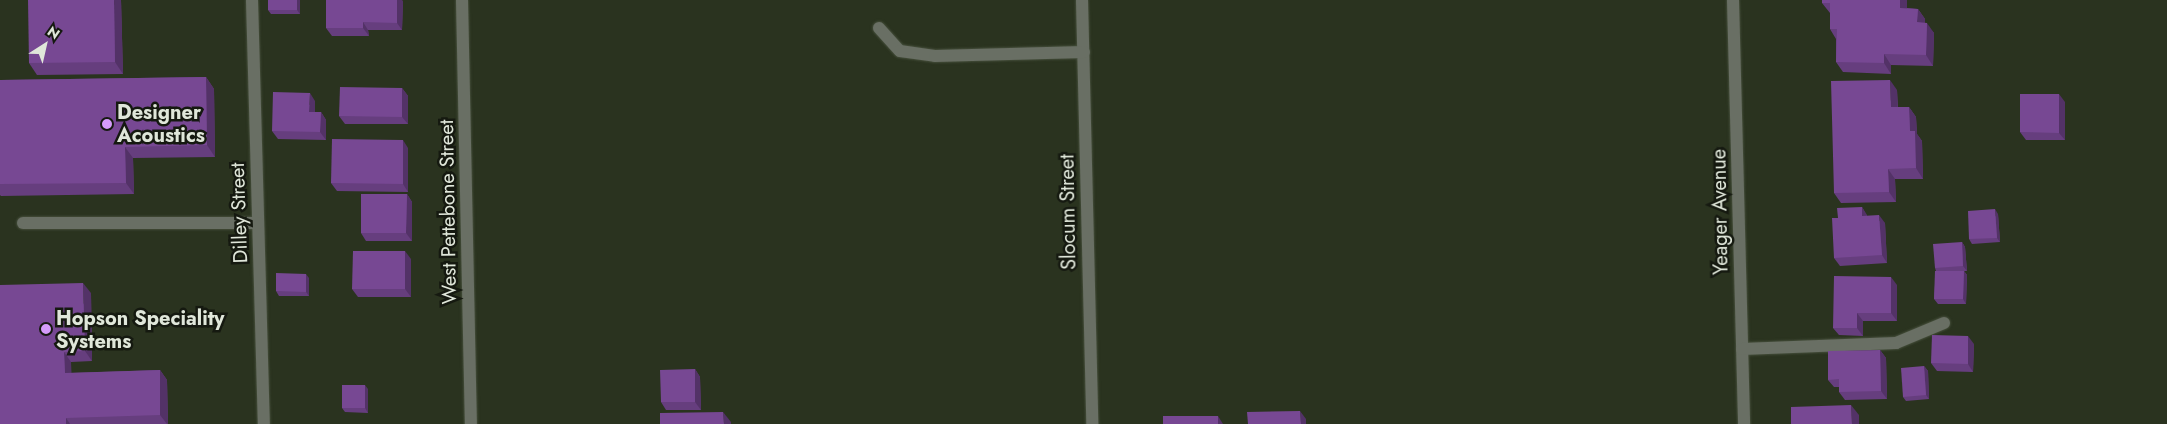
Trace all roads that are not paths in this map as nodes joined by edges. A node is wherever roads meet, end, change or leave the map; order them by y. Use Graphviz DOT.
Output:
graph roads {
  1 [pos="252,0"];
  2 [pos="462,0"];
  3 [pos="1082,0"];
  4 [pos="1733,0"];
  5 [pos="880,28"];
  6 [pos="1084,52"];
  7 [pos="23,223"];
  8 [pos="258,223"];
  9 [pos="1944,324"];
  10 [pos="1742,349"];
  11 [pos="264,424"];
  12 [pos="470,424"];
  13 [pos="1092,424"];
  14 [pos="1744,424"];
  1 -- 8 [label="street, Dilley Street"];
  2 -- 12 [label="street, West Pettebone Street"];
  3 -- 6 [label="street, Slocum Street"];
  4 -- 10 [label="street, Yeager Avenue"];
  5 -- 6 [label="street"];
  6 -- 13 [label="street, Slocum Street"];
  7 -- 8 [label="street"];
  8 -- 11 [label="street, Dilley Street"];
  9 -- 10 [label="street"];
  10 -- 14 [label="street, Yeager Avenue"];
}
